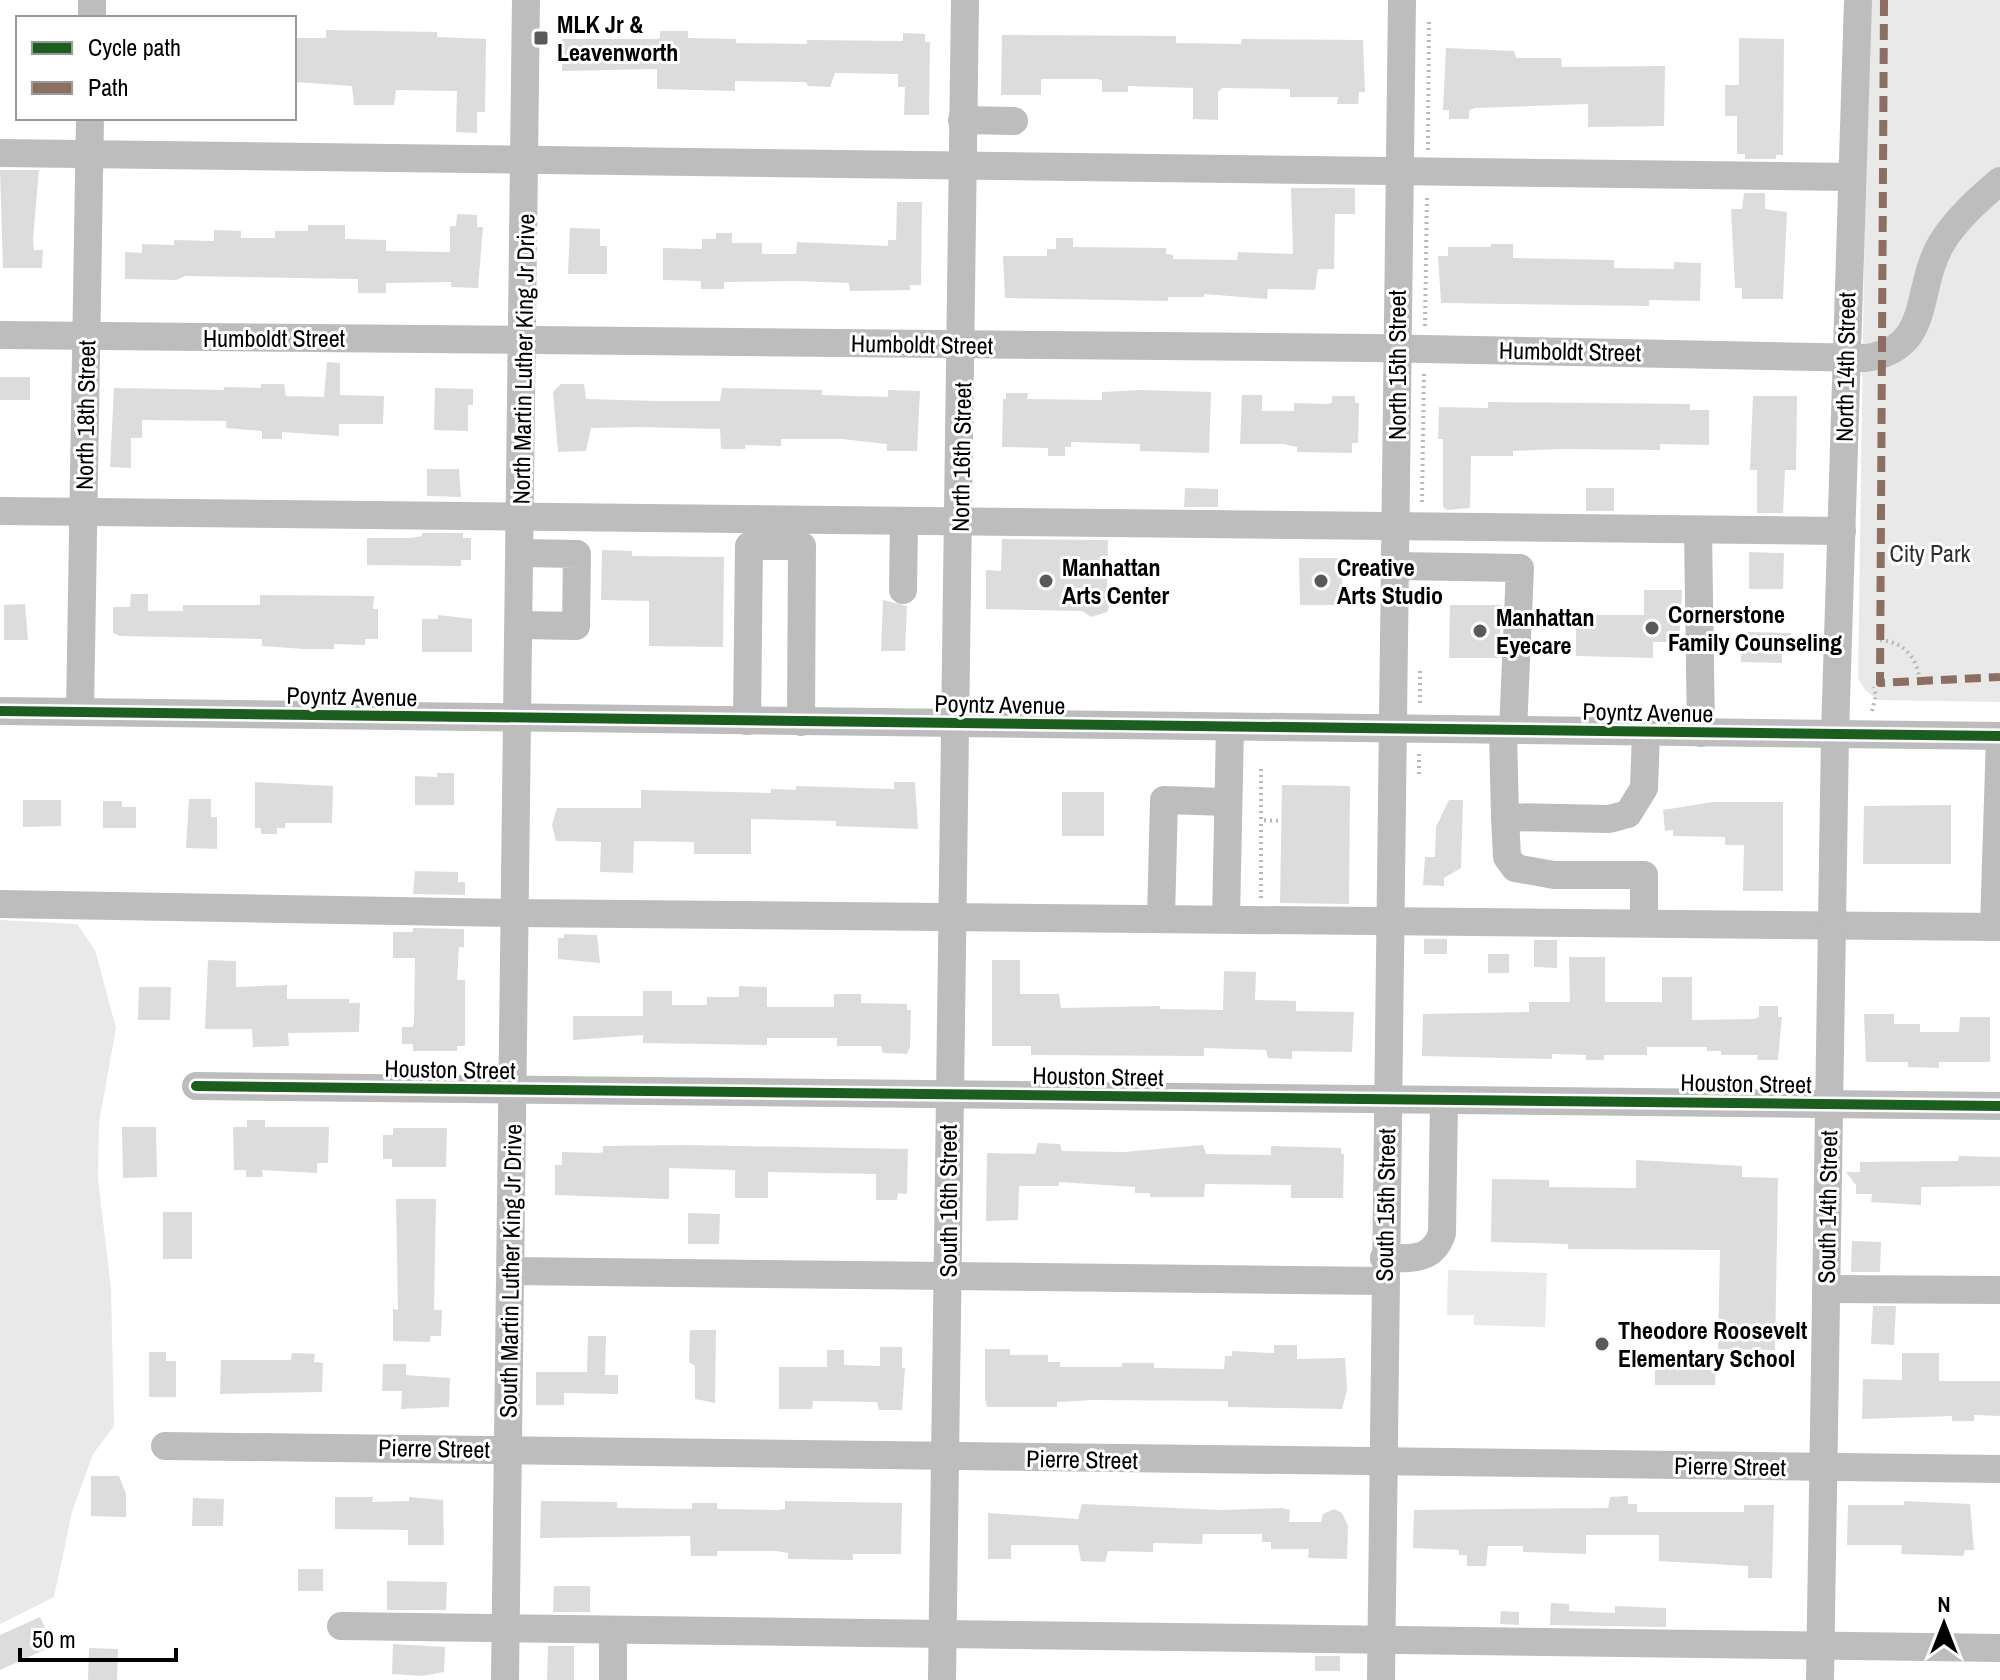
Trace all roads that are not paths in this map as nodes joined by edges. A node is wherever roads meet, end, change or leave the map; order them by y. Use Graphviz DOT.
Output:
graph roads {
  1 [pos="526,0"];
  2 [pos="965,0"];
  3 [pos="1402,0"];
  4 [pos="1858,0"];
  5 [pos="90,120"];
  6 [pos="962,120"];
  7 [pos="1014,121"];
  8 [pos="0,153"];
  9 [pos="89,154"];
  10 [pos="525,161"];
  11 [pos="961,165"];
  12 [pos="1399,172"];
  13 [pos="1851,177"];
  14 [pos="2000,181"];
  15 [pos="0,335"];
  16 [pos="86,337"];
  17 [pos="524,340"];
  18 [pos="963,344"];
  19 [pos="1395,349"];
  20 [pos="1845,355"];
  21 [pos="0,511"];
  22 [pos="83,513"];
  23 [pos="521,517"];
  24 [pos="904,522"];
  25 [pos="959,522"];
  26 [pos="1410,529"];
  27 [pos="1698,531"];
  28 [pos="1842,531"];
  29 [pos="520,553"];
  30 [pos="1397,566"];
  31 [pos="903,590"];
  32 [pos="520,625"];
  33 [pos="0,711"];
  34 [pos="80,712"];
  35 [pos="519,719"];
  36 [pos="747,721"];
  37 [pos="801,722"];
  38 [pos="955,723"];
  39 [pos="1230,727"];
  40 [pos="1408,730"];
  41 [pos="1508,731"];
  42 [pos="1646,732"];
  43 [pos="1701,733"];
  44 [pos="1835,734"];
  45 [pos="2000,736"];
  46 [pos="1227,802"];
  47 [pos="1505,817"];
  48 [pos="0,904"];
  49 [pos="515,913"];
  50 [pos="952,916"];
  51 [pos="1161,918"];
  52 [pos="1226,919"];
  53 [pos="1392,921"];
  54 [pos="1644,922"];
  55 [pos="1832,923"];
  56 [pos="1997,927"];
  57 [pos="196,1086"];
  58 [pos="512,1089"];
  59 [pos="949,1095"];
  60 [pos="1388,1099"];
  61 [pos="1444,1100"];
  62 [pos="1829,1104"];
  63 [pos="2000,1106"];
  64 [pos="1384,1270"];
  65 [pos="511,1271"];
  66 [pos="948,1275"];
  67 [pos="1826,1289"];
  68 [pos="2000,1290"];
  69 [pos="165,1446"];
  70 [pos="509,1449"];
  71 [pos="946,1458"];
  72 [pos="1382,1462"];
  73 [pos="1824,1467"];
  74 [pos="2000,1469"];
  75 [pos="341,1626"];
  76 [pos="506,1629"];
  77 [pos="613,1630"];
  78 [pos="943,1635"];
  79 [pos="1381,1639"];
  80 [pos="1820,1646"];
  81 [pos="2000,1648"];
  82 [pos="505,1680"];
  83 [pos="613,1680"];
  84 [pos="942,1680"];
  85 [pos="1381,1680"];
  86 [pos="1820,1680"];
  1 -- 10 [label="street, North Martin Luther King Jr Drive"];
  2 -- 6 [label="street, North 16th Street"];
  3 -- 12 [label="street, North 15th Street"];
  4 -- 13 [label="street, North 14th Street"];
  5 -- 9 [label="street, North 18th Street"];
  6 -- 7 [label="street"];
  6 -- 11 [label="street, North 16th Street"];
  8 -- 9 [label="street"];
  9 -- 10 [label="street"];
  9 -- 16 [label="street, North 18th Street"];
  10 -- 11 [label="street"];
  10 -- 17 [label="street, North Martin Luther King Jr Drive"];
  11 -- 12 [label="street"];
  11 -- 18 [label="street, North 16th Street"];
  12 -- 13 [label="street"];
  12 -- 19 [label="street, North 15th Street"];
  13 -- 20 [label="street, North 14th Street"];
  14 -- 20 [label="street, Humboldt Street"];
  15 -- 16 [label="street, Humboldt Street"];
  16 -- 17 [label="street, Humboldt Street"];
  16 -- 22 [label="street, North 18th Street"];
  17 -- 18 [label="street, Humboldt Street"];
  17 -- 23 [label="street, North Martin Luther King Jr Drive"];
  18 -- 19 [label="street, Humboldt Street"];
  18 -- 25 [label="street, North 16th Street"];
  19 -- 20 [label="street, Humboldt Street"];
  19 -- 26 [label="street, North 15th Street"];
  20 -- 28 [label="street, North 14th Street"];
  21 -- 22 [label="street"];
  22 -- 23 [label="street"];
  22 -- 34 [label="street, North 18th Street"];
  23 -- 24 [label="street"];
  23 -- 29 [label="street, North Martin Luther King Jr Drive"];
  24 -- 25 [label="street"];
  24 -- 31 [label="street"];
  25 -- 26 [label="street"];
  25 -- 38 [label="street, North 16th Street"];
  26 -- 27 [label="street"];
  26 -- 30 [label="street, North 15th Street"];
  27 -- 28 [label="street"];
  27 -- 43 [label="street"];
  28 -- 44 [label="street, North 14th Street"];
  29 -- 32 [label="street, North Martin Luther King Jr Drive"];
  29 -- 32 [label="street"];
  30 -- 40 [label="street, North 15th Street"];
  30 -- 41 [label="street"];
  32 -- 35 [label="street, North Martin Luther King Jr Drive"];
  33 -- 34 [label="street, Poyntz Avenue"];
  34 -- 35 [label="street, Poyntz Avenue"];
  35 -- 36 [label="street, Poyntz Avenue"];
  35 -- 49 [label="street, South Martin Luther King Jr Drive"];
  36 -- 37 [label="street, Poyntz Avenue"];
  36 -- 37 [label="street"];
  37 -- 38 [label="street, Poyntz Avenue"];
  38 -- 39 [label="street, Poyntz Avenue"];
  38 -- 50 [label="street, South 16th Street"];
  39 -- 40 [label="street, Poyntz Avenue"];
  39 -- 46 [label="street"];
  40 -- 41 [label="street, Poyntz Avenue"];
  40 -- 53 [label="street, South 15th Street"];
  41 -- 42 [label="street, Poyntz Avenue"];
  41 -- 47 [label="street"];
  42 -- 43 [label="street, Poyntz Avenue"];
  42 -- 47 [label="street"];
  43 -- 44 [label="street, Poyntz Avenue"];
  44 -- 45 [label="street, Poyntz Avenue"];
  44 -- 55 [label="street, South 14th Street"];
  45 -- 56 [label="street"];
  46 -- 51 [label="street"];
  46 -- 52 [label="street"];
  47 -- 54 [label="street"];
  48 -- 49 [label="street"];
  49 -- 50 [label="street"];
  49 -- 58 [label="street, South Martin Luther King Jr Drive"];
  50 -- 51 [label="street"];
  50 -- 59 [label="street, South 16th Street"];
  51 -- 52 [label="street"];
  52 -- 53 [label="street"];
  53 -- 54 [label="street"];
  53 -- 60 [label="street, South 15th Street"];
  54 -- 55 [label="street"];
  55 -- 56 [label="street"];
  55 -- 62 [label="street, South 14th Street"];
  57 -- 58 [label="street, Houston Street"];
  58 -- 59 [label="street, Houston Street"];
  58 -- 65 [label="street, South Martin Luther King Jr Drive"];
  59 -- 60 [label="street, Houston Street"];
  59 -- 66 [label="street, South 16th Street"];
  60 -- 61 [label="street, Houston Street"];
  60 -- 64 [label="street, South 15th Street"];
  61 -- 62 [label="street, Houston Street"];
  61 -- 64 [label="street"];
  62 -- 63 [label="street, Houston Street"];
  62 -- 67 [label="street, South 14th Street"];
  64 -- 66 [label="street"];
  64 -- 72 [label="street, South 15th Street"];
  65 -- 66 [label="street"];
  65 -- 70 [label="street, South Martin Luther King Jr Drive"];
  66 -- 71 [label="street, South 16th Street"];
  67 -- 68 [label="street"];
  67 -- 73 [label="street, South 14th Street"];
  69 -- 70 [label="street, Pierre Street"];
  70 -- 71 [label="street, Pierre Street"];
  70 -- 76 [label="street, South Martin Luther King Jr Drive"];
  71 -- 72 [label="street, Pierre Street"];
  71 -- 78 [label="street, South 16th Street"];
  72 -- 73 [label="street, Pierre Street"];
  72 -- 79 [label="street, South 15th Street"];
  73 -- 74 [label="street, Pierre Street"];
  73 -- 80 [label="street, South 14th Street"];
  75 -- 76 [label="street"];
  76 -- 77 [label="street"];
  76 -- 82 [label="street, South Martin Luther King Jr Drive"];
  77 -- 78 [label="street"];
  77 -- 83 [label="street"];
  78 -- 79 [label="street"];
  78 -- 84 [label="street, South 16th Street"];
  79 -- 80 [label="street"];
  79 -- 85 [label="street, South 15th Street"];
  80 -- 81 [label="street"];
  80 -- 86 [label="street, South 14th Street"];
}
